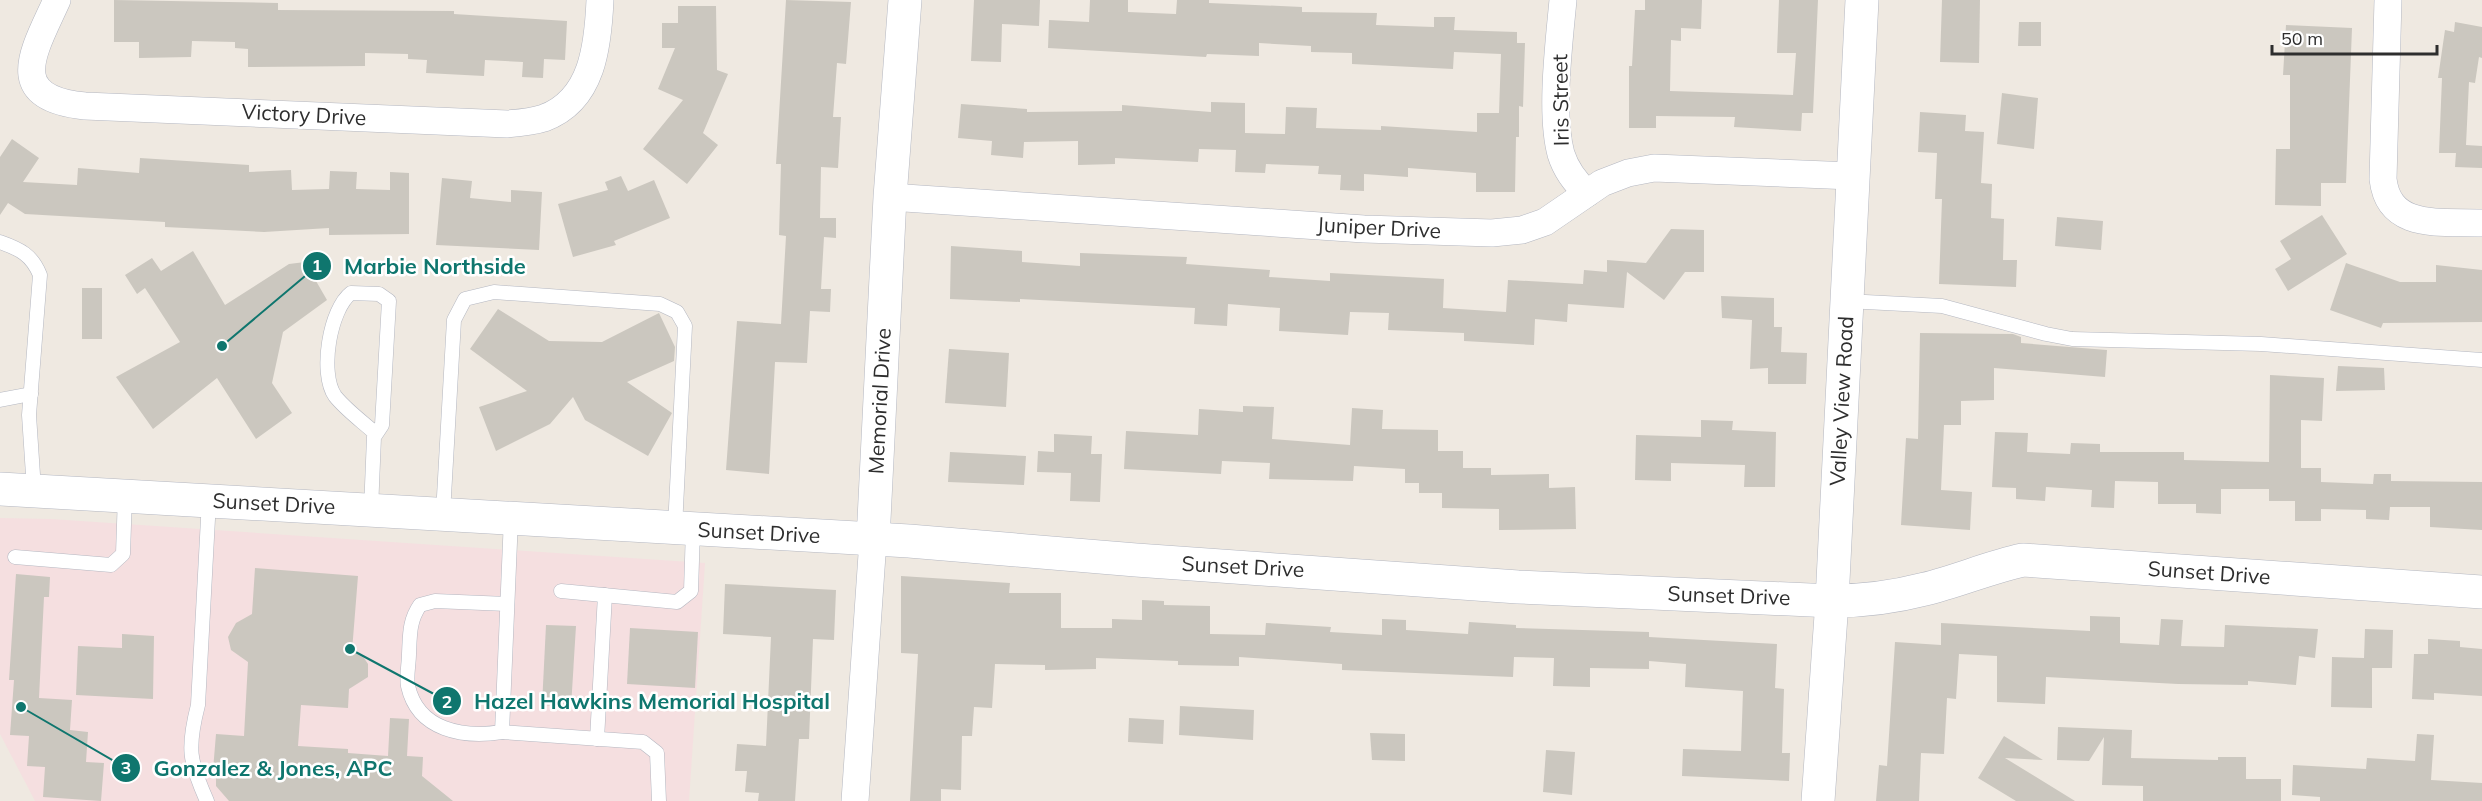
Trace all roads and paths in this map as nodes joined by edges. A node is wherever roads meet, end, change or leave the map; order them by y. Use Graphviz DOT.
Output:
graph roads {
  1 [pos="57,0"];
  2 [pos="600,0"];
  3 [pos="905,0"];
  4 [pos="1563,0"];
  5 [pos="1862,0"];
  6 [pos="2388,0"];
  7 [pos="1852,176"];
  8 [pos="1587,193"];
  9 [pos="890,197"];
  10 [pos="2482,223"];
  11 [pos="0,242"];
  12 [pos="1846,301"];
  13 [pos="2482,360"];
  14 [pos="31,394"];
  15 [pos="0,400"];
  16 [pos="376,434"];
  17 [pos="0,489"];
  18 [pos="34,490"];
  19 [pos="125,495"];
  20 [pos="209,500"];
  21 [pos="371,510"];
  22 [pos="442,514"];
  23 [pos="511,518"];
  24 [pos="684,528"];
  25 [pos="873,540"];
  26 [pos="15,557"];
  27 [pos="561,591"];
  28 [pos="2482,592"];
  29 [pos="605,595"];
  30 [pos="1832,601"];
  31 [pos="507,604"];
  32 [pos="502,732"];
  33 [pos="597,739"];
  34 [pos="207,801"];
  35 [pos="659,801"];
  36 [pos="855,801"];
  37 [pos="1818,801"];
  1 -- 2 [label="street, Victory Drive"];
  3 -- 9 [label="street, Memorial Drive"];
  4 -- 8 [label="street, Iris Street"];
  5 -- 7 [label="street, Valley View Road"];
  6 -- 10 [label="street"];
  7 -- 8 [label="street, Juniper Drive"];
  7 -- 12 [label="street, Valley View Road"];
  8 -- 9 [label="street, Juniper Drive"];
  9 -- 25 [label="street, Memorial Drive"];
  11 -- 14 [label="lane"];
  12 -- 13 [label="lane"];
  12 -- 30 [label="street, Valley View Road"];
  14 -- 15 [label="lane"];
  14 -- 18 [label="lane"];
  16 -- 16 [label="lane"];
  16 -- 21 [label="lane"];
  17 -- 18 [label="street, Sunset Drive"];
  18 -- 19 [label="street, Sunset Drive"];
  19 -- 20 [label="street, Sunset Drive"];
  19 -- 26 [label="lane"];
  20 -- 21 [label="street, Sunset Drive"];
  20 -- 34 [label="lane"];
  21 -- 22 [label="street, Sunset Drive"];
  22 -- 23 [label="street, Sunset Drive"];
  22 -- 24 [label="lane"];
  23 -- 24 [label="street, Sunset Drive"];
  23 -- 31 [label="lane"];
  24 -- 25 [label="street, Sunset Drive"];
  24 -- 29 [label="lane"];
  25 -- 30 [label="street, Sunset Drive"];
  25 -- 36 [label="street, Memorial Drive"];
  27 -- 29 [label="lane"];
  28 -- 30 [label="street, Sunset Drive"];
  29 -- 33 [label="lane"];
  30 -- 37 [label="street, Valley View Road"];
  31 -- 32 [label="lane"];
  31 -- 32 [label="lane"];
  32 -- 33 [label="lane"];
  33 -- 35 [label="lane"];
}
